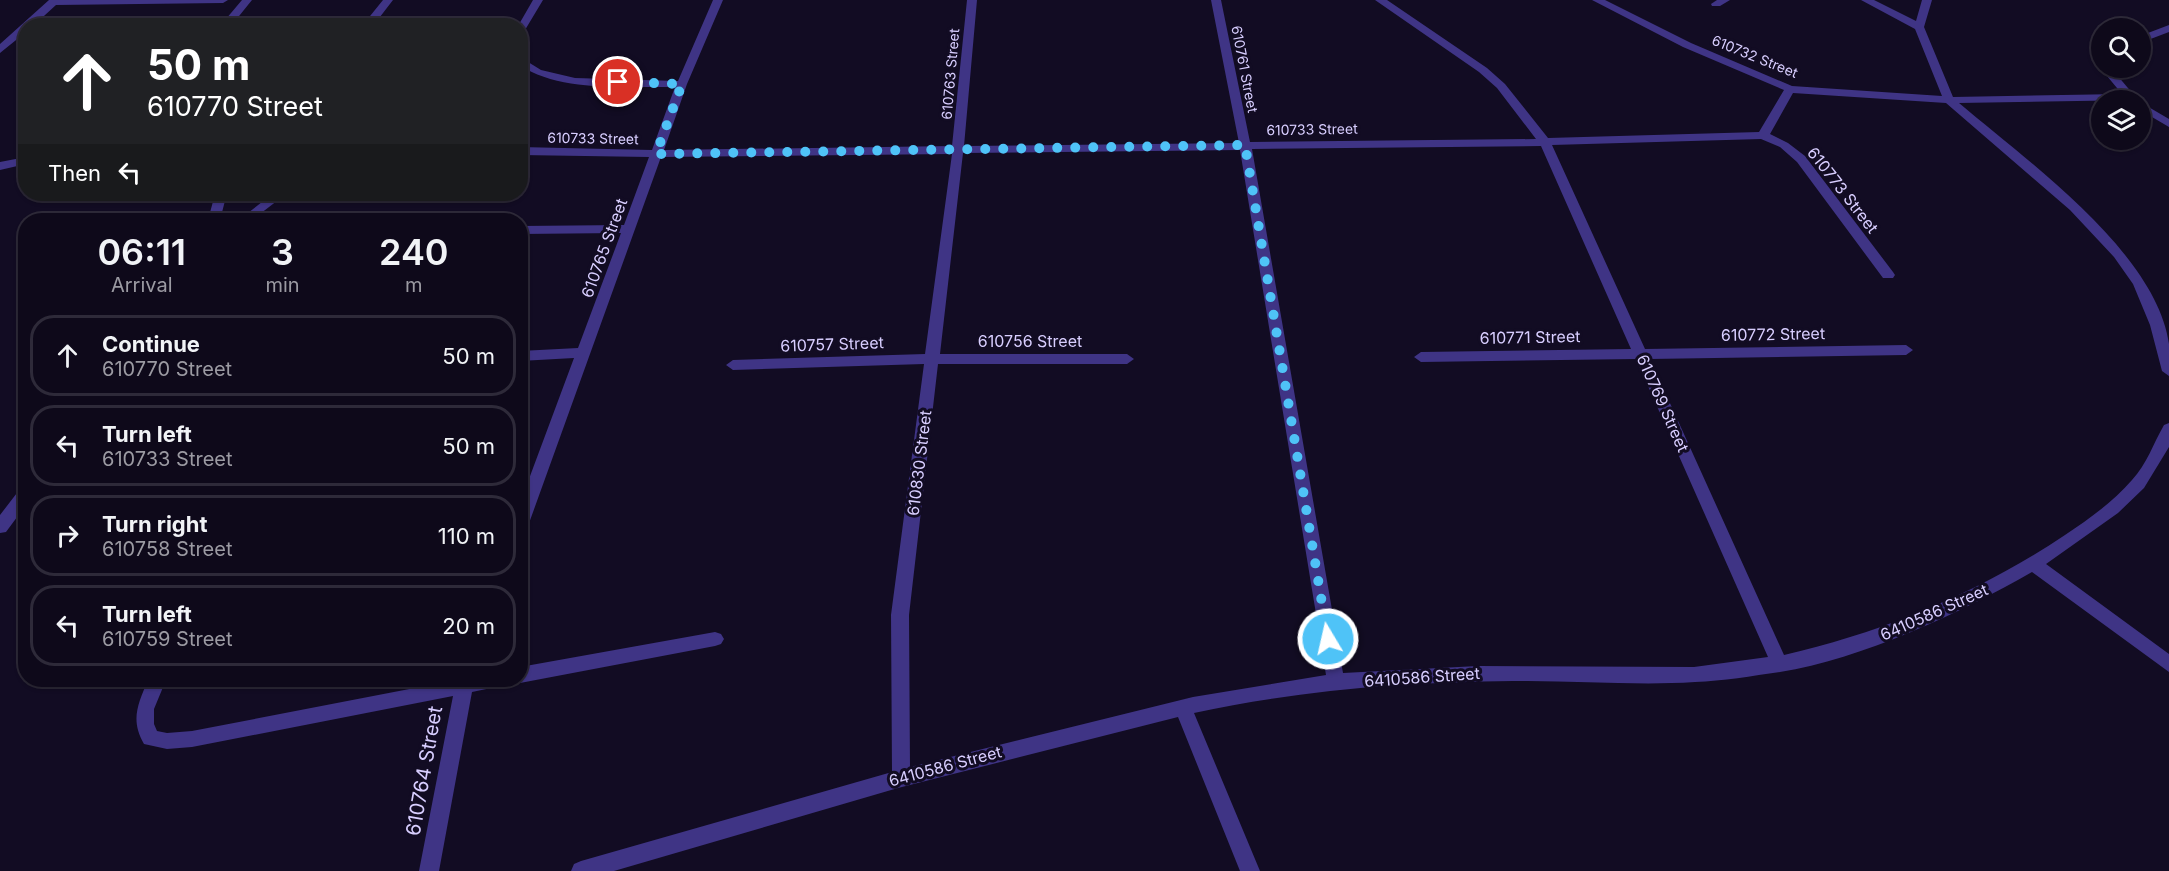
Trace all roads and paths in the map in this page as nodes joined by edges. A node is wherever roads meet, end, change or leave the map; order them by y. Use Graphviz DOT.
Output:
graph roads {
  1 [pos="223,0"];
  2 [pos="247,0"];
  3 [pos="388,0"];
  4 [pos="538,0"];
  5 [pos="718,0"];
  6 [pos="972,0"];
  7 [pos="1216,0"];
  8 [pos="1380,0"];
  9 [pos="1597,0"];
  10 [pos="1866,0"];
  11 [pos="1927,0"];
  12 [pos="55,1"];
  13 [pos="35,18"];
  14 [pos="232,18"];
  15 [pos="373,18"];
  16 [pos="527,18"];
  17 [pos="1919,27"];
  18 [pos="2169,28"];
  19 [pos="18,33"];
  20 [pos="2151,35"];
  21 [pos="0,50"];
  22 [pos="528,66"];
  23 [pos="2114,78"];
  24 [pos="682,84"];
  25 [pos="1790,89"];
  26 [pos="2123,90"];
  27 [pos="2091,99"];
  28 [pos="1949,100"];
  29 [pos="2151,112"];
  30 [pos="2169,124"];
  31 [pos="1763,135"];
  32 [pos="1545,142"];
  33 [pos="1245,145"];
  34 [pos="958,150"];
  35 [pos="528,151"];
  36 [pos="656,154"];
  37 [pos="18,162"];
  38 [pos="0,166"];
  39 [pos="271,201"];
  40 [pos="254,213"];
  41 [pos="628,229"];
  42 [pos="528,230"];
  43 [pos="1888,275"];
  44 [pos="1906,350"];
  45 [pos="583,353"];
  46 [pos="1640,353"];
  47 [pos="528,356"];
  48 [pos="1421,357"];
  49 [pos="932,359"];
  50 [pos="1127,359"];
  51 [pos="734,365"];
  52 [pos="2169,371"];
  53 [pos="2169,429"];
  54 [pos="18,503"];
  55 [pos="528,504"];
  56 [pos="0,527"];
  57 [pos="2034,565"];
  58 [pos="715,639"];
  59 [pos="1780,664"];
  60 [pos="2169,664"];
  61 [pos="528,674"];
  62 [pos="1336,683"];
  63 [pos="154,687"];
  64 [pos="440,687"];
  65 [pos="463,687"];
  66 [pos="1183,708"];
  67 [pos="901,777"];
  68 [pos="429,871"];
  69 [pos="581,871"];
  70 [pos="1250,871"];
  1 -- 12 [label="street"];
  2 -- 14 [label="street"];
  3 -- 15 [label="street"];
  4 -- 16 [label="street"];
  5 -- 24 [label="street, 610765 Street"];
  6 -- 34 [label="street, 610763 Street"];
  7 -- 33 [label="street, 610761 Street"];
  8 -- 32 [label="street, 610769 Street"];
  9 -- 25 [label="street, 610732 Street"];
  10 -- 17 [label="street"];
  11 -- 17 [label="street"];
  12 -- 13 [label="street"];
  17 -- 28 [label="street"];
  18 -- 20 [label="street"];
  19 -- 21 [label="street"];
  22 -- 24 [label="street"];
  23 -- 26 [label="street"];
  24 -- 36 [label="street, 610765 Street"];
  25 -- 28 [label="street, 610732 Street"];
  25 -- 31 [label="street"];
  27 -- 28 [label="street, 610732 Street"];
  28 -- 52 [label="street"];
  29 -- 30 [label="street"];
  31 -- 32 [label="street, 610733 Street"];
  31 -- 43 [label="street, 610773 Street"];
  32 -- 33 [label="street, 610733 Street"];
  32 -- 46 [label="street, 610769 Street"];
  33 -- 34 [label="street, 610733 Street"];
  33 -- 62 [label="street, 610761 Street"];
  34 -- 36 [label="street, 610733 Street"];
  34 -- 49 [label="street, 610830 Street"];
  35 -- 36 [label="street, 610733 Street"];
  36 -- 41 [label="street, 610765 Street"];
  37 -- 38 [label="street"];
  39 -- 40 [label="street"];
  41 -- 42 [label="street"];
  41 -- 45 [label="street, 610765 Street"];
  44 -- 46 [label="street, 610772 Street"];
  45 -- 47 [label="street"];
  45 -- 55 [label="street"];
  46 -- 48 [label="street, 610771 Street"];
  46 -- 59 [label="street, 610769 Street"];
  49 -- 50 [label="street, 610756 Street"];
  49 -- 51 [label="street, 610757 Street"];
  49 -- 67 [label="street, 610830 Street"];
  53 -- 57 [label="street, 6410586 Street"];
  54 -- 56 [label="street"];
  57 -- 59 [label="street, 6410586 Street"];
  57 -- 60 [label="street"];
  58 -- 61 [label="street"];
  59 -- 62 [label="street, 6410586 Street"];
  62 -- 66 [label="street, 6410586 Street"];
  63 -- 64 [label="street"];
  65 -- 68 [label="street, 610764 Street"];
  66 -- 67 [label="street, 6410586 Street"];
  66 -- 70 [label="street"];
  67 -- 69 [label="street, 6410586 Street"];
}
